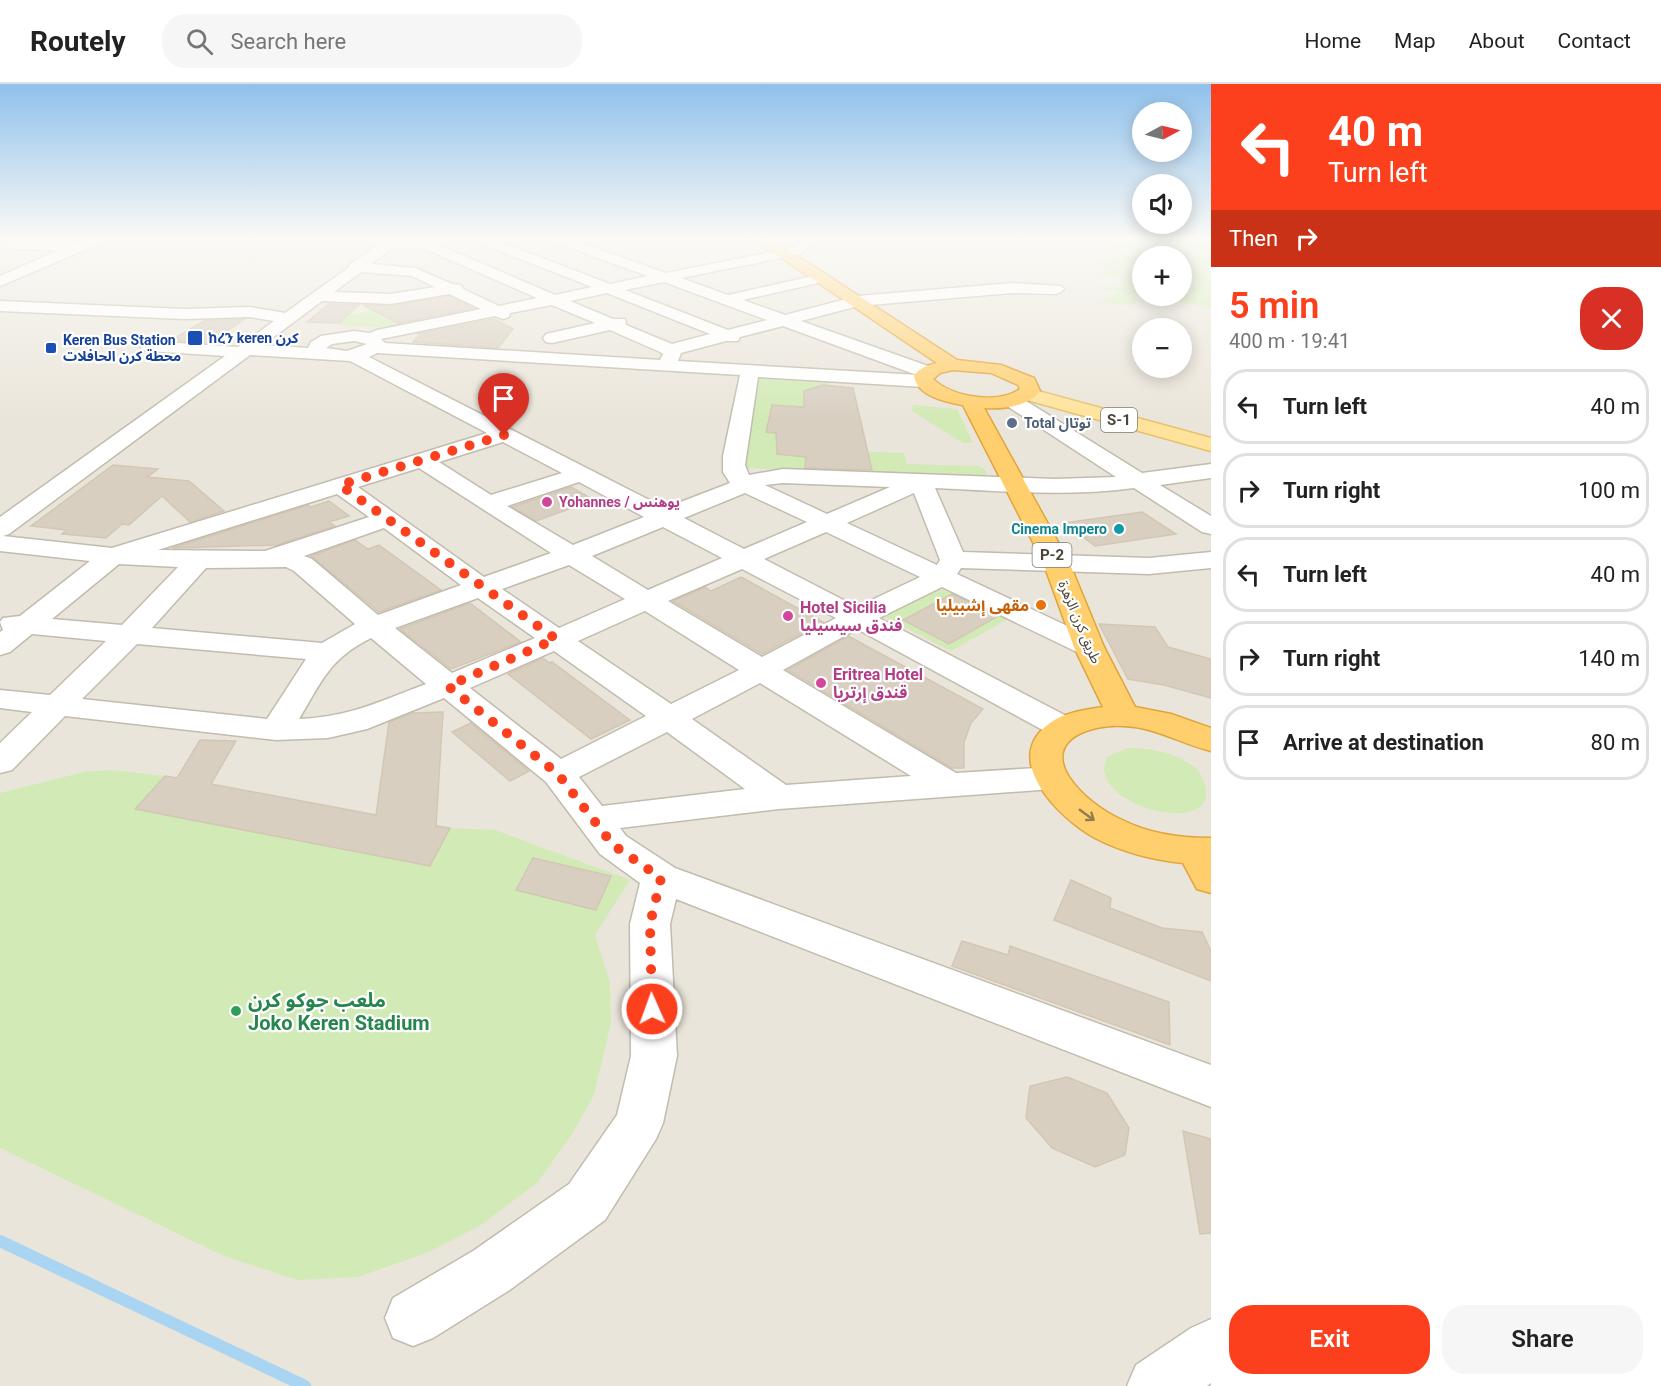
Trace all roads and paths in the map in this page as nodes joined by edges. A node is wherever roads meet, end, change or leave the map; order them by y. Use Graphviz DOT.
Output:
graph roads {
  1 [pos="314,299"];
  2 [pos="368,299"];
  3 [pos="398,299"];
  4 [pos="471,299"];
  5 [pos="555,299"];
  6 [pos="564,299"];
  7 [pos="634,299"];
  8 [pos="723,299"];
  9 [pos="731,299"];
  10 [pos="854,299"];
  11 [pos="885,299"];
  12 [pos="558,300"];
  13 [pos="726,300"];
  14 [pos="858,301"];
  15 [pos="0,306"];
  16 [pos="498,312"];
  17 [pos="667,313"];
  18 [pos="517,321"];
  19 [pos="783,321"];
  20 [pos="611,325"];
  21 [pos="296,328"];
  22 [pos="536,330"];
  23 [pos="729,336"];
  24 [pos="552,338"];
  25 [pos="749,344"];
  26 [pos="149,346"];
  27 [pos="356,346"];
  28 [pos="852,346"];
  29 [pos="243,350"];
  30 [pos="539,358"];
  31 [pos="668,358"];
  32 [pos="789,364"];
  33 [pos="953,365"];
  34 [pos="750,371"];
  35 [pos="925,377"];
  36 [pos="1019,397"];
  37 [pos="970,400"];
  38 [pos="504,435"];
  39 [pos="1211,445"];
  40 [pos="421,460"];
  41 [pos="1211,471"];
  42 [pos="579,475"];
  43 [pos="1139,480"];
  44 [pos="921,482"];
  45 [pos="745,484"];
  46 [pos="340,485"];
  47 [pos="1017,486"];
  48 [pos="488,504"];
  49 [pos="666,518"];
  50 [pos="388,519"];
  51 [pos="828,523"];
  52 [pos="1211,527"];
  53 [pos="0,529"];
  54 [pos="0,543"];
  55 [pos="571,555"];
  56 [pos="113,556"];
  57 [pos="274,558"];
  58 [pos="745,559"];
  59 [pos="199,560"];
  60 [pos="1211,560"];
  61 [pos="1056,562"];
  62 [pos="948,568"];
  63 [pos="482,588"];
  64 [pos="646,601"];
  65 [pos="857,618"];
  66 [pos="12,624"];
  67 [pos="374,626"];
  68 [pos="128,636"];
  69 [pos="556,639"];
  70 [pos="0,646"];
  71 [pos="1089,646"];
  72 [pos="328,652"];
  73 [pos="760,670"];
  74 [pos="448,686"];
  75 [pos="0,699"];
  76 [pos="58,705"];
  77 [pos="1123,716"];
  78 [pos="670,718"];
  79 [pos="1064,728"];
  80 [pos="276,730"];
  81 [pos="1211,741"];
  82 [pos="0,762"];
  83 [pos="558,774"];
  84 [pos="1052,778"];
  85 [pos="950,785"];
  86 [pos="779,797"];
  87 [pos="594,819"];
  88 [pos="1206,861"];
  89 [pos="661,878"];
  90 [pos="1211,1086"];
  91 [pos="413,1317"];
  92 [pos="1211,1348"];
  93 [pos="1157,1386"];
  1 -- 21 [label="street"];
  2 -- 3 [label="street"];
  4 -- 16 [label="street"];
  5 -- 12 [label="street"];
  6 -- 12 [label="street"];
  7 -- 17 [label="street"];
  8 -- 13 [label="street"];
  9 -- 13 [label="street"];
  10 -- 14 [label="highway"];
  11 -- 14 [label="street"];
  12 -- 16 [label="street"];
  12 -- 20 [label="street"];
  13 -- 17 [label="street"];
  13 -- 19 [label="street"];
  14 -- 19 [label="street"];
  14 -- 33 [label="highway"];
  15 -- 21 [label="street"];
  16 -- 18 [label="street"];
  16 -- 27 [label="street"];
  17 -- 20 [label="street"];
  17 -- 23 [label="street"];
  19 -- 23 [label="street"];
  19 -- 28 [label="street"];
  20 -- 24 [label="street"];
  20 -- 31 [label="street"];
  21 -- 27 [label="street"];
  21 -- 29 [label="street"];
  22 -- 24 [label="street"];
  23 -- 25 [label="street"];
  23 -- 31 [label="street"];
  24 -- 30 [label="street"];
  26 -- 29 [label="street"];
  27 -- 29 [label="street"];
  27 -- 30 [label="street"];
  27 -- 38 [label="street"];
  28 -- 32 [label="street"];
  28 -- 35 [label="street"];
  29 -- 53 [label="street"];
  30 -- 31 [label="street"];
  31 -- 34 [label="street"];
  32 -- 34 [label="street"];
  32 -- 35 [label="street"];
  33 -- 35 [label="highway"];
  33 -- 36 [label="highway"];
  34 -- 45 [label="street"];
  35 -- 37 [label="highway"];
  36 -- 37 [label="highway"];
  36 -- 39 [label="main road, S-1"];
  36 -- 43 [label="street"];
  37 -- 47 [label="highway, طريق كرن الزهرة / P-2"];
  38 -- 40 [label="street"];
  38 -- 42 [label="street"];
  40 -- 46 [label="street"];
  40 -- 48 [label="street"];
  41 -- 43 [label="street"];
  42 -- 48 [label="street"];
  42 -- 49 [label="street"];
  43 -- 47 [label="street"];
  43 -- 52 [label="street"];
  44 -- 45 [label="street"];
  44 -- 47 [label="street"];
  44 -- 51 [label="street"];
  44 -- 62 [label="street"];
  45 -- 49 [label="street"];
  45 -- 51 [label="street"];
  46 -- 50 [label="street"];
  46 -- 56 [label="street"];
  47 -- 61 [label="highway, طريق كرن الزهرة / P-2"];
  48 -- 55 [label="street"];
  49 -- 55 [label="street"];
  49 -- 58 [label="street"];
  50 -- 57 [label="street"];
  50 -- 63 [label="street"];
  51 -- 58 [label="street"];
  51 -- 62 [label="street"];
  54 -- 56 [label="street"];
  55 -- 63 [label="street"];
  55 -- 64 [label="street"];
  56 -- 59 [label="street"];
  56 -- 66 [label="street"];
  57 -- 59 [label="street"];
  57 -- 67 [label="street"];
  58 -- 64 [label="street"];
  58 -- 65 [label="street"];
  59 -- 68 [label="street"];
  60 -- 61 [label="street"];
  61 -- 62 [label="street"];
  61 -- 71 [label="highway, طريق كرن الزهرة / P-2"];
  62 -- 65 [label="street"];
  62 -- 71 [label="street"];
  63 -- 67 [label="street"];
  63 -- 69 [label="street"];
  64 -- 69 [label="street"];
  64 -- 73 [label="street"];
  65 -- 73 [label="street"];
  65 -- 79 [label="street"];
  66 -- 68 [label="street"];
  66 -- 70 [label="street"];
  67 -- 72 [label="street"];
  67 -- 74 [label="street"];
  68 -- 72 [label="street"];
  68 -- 76 [label="street"];
  69 -- 74 [label="street"];
  69 -- 78 [label="street"];
  71 -- 77 [label="highway, طريق كرن الزهرة / P-2"];
  72 -- 80 [label="street"];
  73 -- 78 [label="street"];
  73 -- 85 [label="street"];
  74 -- 80 [label="street"];
  74 -- 83 [label="street"];
  75 -- 76 [label="street"];
  76 -- 80 [label="street"];
  76 -- 82 [label="street"];
  77 -- 79 [label="highway"];
  77 -- 81 [label="highway"];
  78 -- 83 [label="street"];
  78 -- 86 [label="street"];
  79 -- 84 [label="highway"];
  83 -- 87 [label="street"];
  84 -- 85 [label="street"];
  84 -- 88 [label="highway, one-way"];
  85 -- 86 [label="street"];
  86 -- 87 [label="street"];
  87 -- 89 [label="street"];
  89 -- 90 [label="street"];
  89 -- 91 [label="street"];
  92 -- 93 [label="street"];
}
